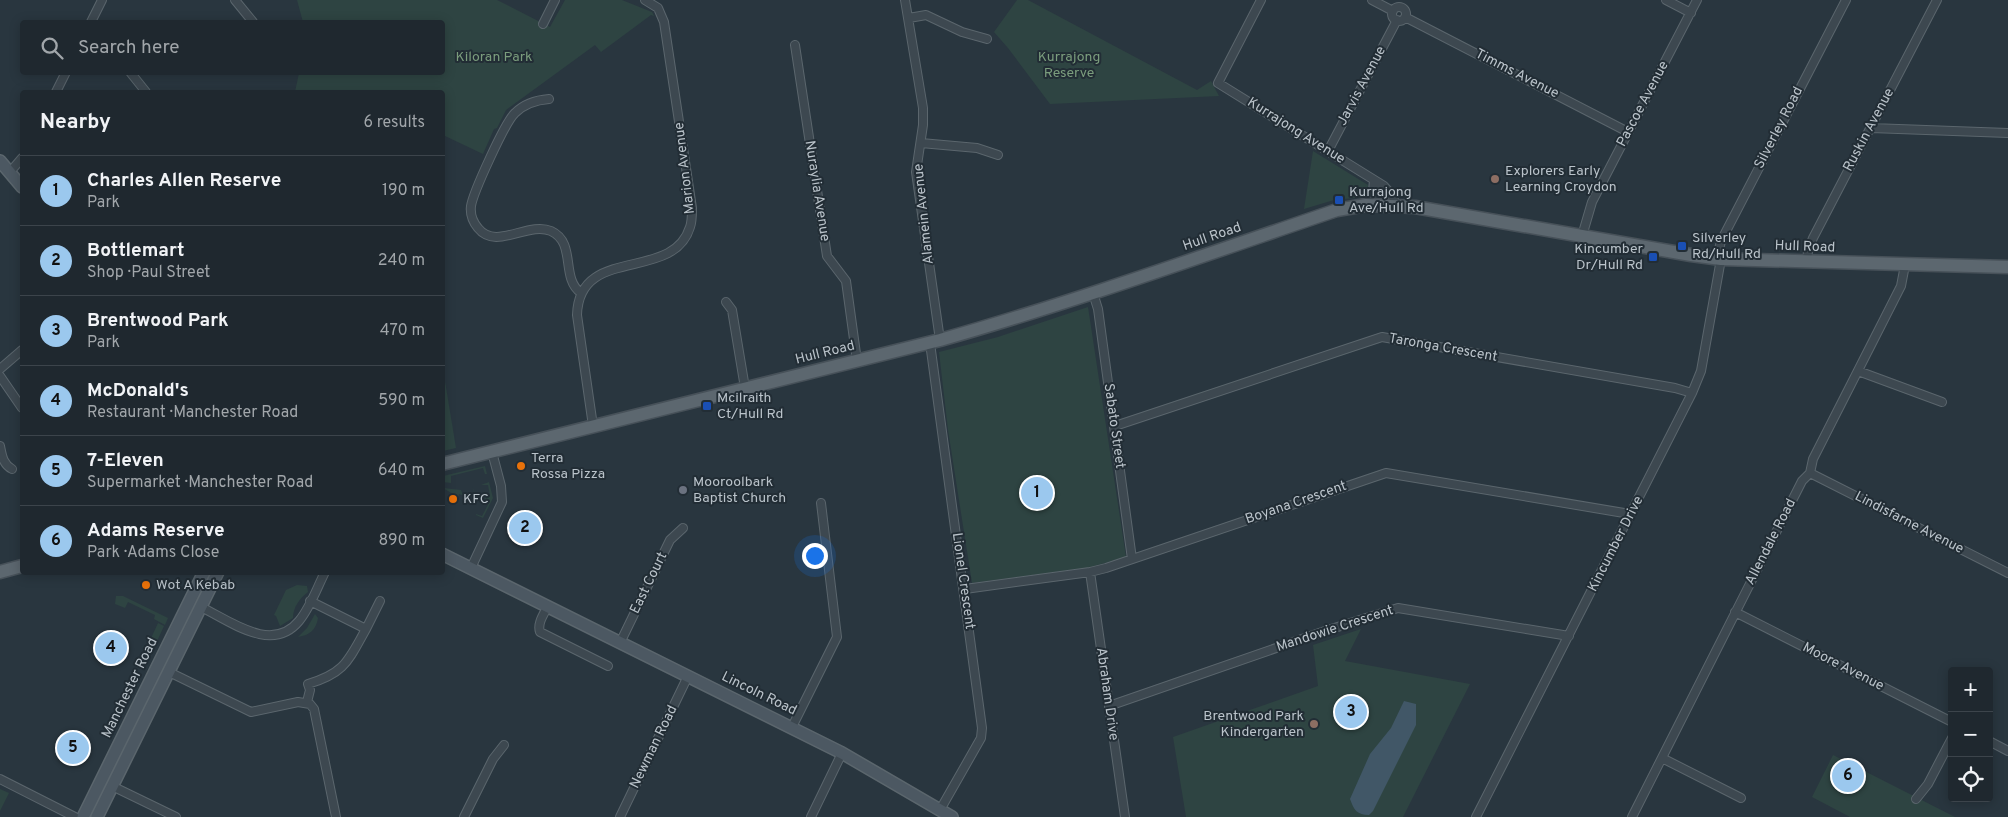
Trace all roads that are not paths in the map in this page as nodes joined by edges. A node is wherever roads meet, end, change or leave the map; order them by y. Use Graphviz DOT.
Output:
graph roads {
  1 [pos="102,0"];
  2 [pos="235,0"];
  3 [pos="555,0"];
  4 [pos="645,0"];
  5 [pos="905,0"];
  6 [pos="1261,0"];
  7 [pos="1372,0"];
  8 [pos="1407,0"];
  9 [pos="1666,0"];
  10 [pos="1697,0"];
  11 [pos="1846,0"];
  12 [pos="1937,0"];
  13 [pos="1403,8"];
  14 [pos="1393,11"];
  15 [pos="1690,13"];
  16 [pos="1405,17"];
  17 [pos="910,18"];
  18 [pos="92,20"];
  19 [pos="251,20"];
  20 [pos="1397,20"];
  21 [pos="543,24"];
  22 [pos="987,39"];
  23 [pos="795,45"];
  24 [pos="64,75"];
  25 [pos="132,75"];
  26 [pos="57,90"];
  27 [pos="144,90"];
  28 [pos="549,98"];
  29 [pos="1870,128"];
  30 [pos="1628,132"];
  31 [pos="2008,133"];
  32 [pos="920,143"];
  33 [pos="1328,151"];
  34 [pos="998,155"];
  35 [pos="20,160"];
  36 [pos="0,161"];
  37 [pos="10,172"];
  38 [pos="1374,180"];
  39 [pos="20,184"];
  40 [pos="1366,205"];
  41 [pos="1396,205"];
  42 [pos="1582,236"];
  43 [pos="1719,258"];
  44 [pos="1807,262"];
  45 [pos="1905,265"];
  46 [pos="2008,267"];
  47 [pos="581,293"];
  48 [pos="1093,293"];
  49 [pos="726,302"];
  50 [pos="935,342"];
  51 [pos="20,352"];
  52 [pos="857,361"];
  53 [pos="0,369"];
  54 [pos="1858,371"];
  55 [pos="0,376"];
  56 [pos="745,388"];
  57 [pos="1692,393"];
  58 [pos="1942,402"];
  59 [pos="20,405"];
  60 [pos="594,426"];
  61 [pos="1115,426"];
  62 [pos="0,446"];
  63 [pos="492,452"];
  64 [pos="445,463"];
  65 [pos="12,469"];
  66 [pos="1810,473"];
  67 [pos="821,503"];
  68 [pos="1630,514"];
  69 [pos="683,528"];
  70 [pos="445,555"];
  71 [pos="1132,559"];
  72 [pos="20,567"];
  73 [pos="471,568"];
  74 [pos="0,572"];
  75 [pos="1090,572"];
  76 [pos="2008,573"];
  77 [pos="203,575"];
  78 [pos="217,575"];
  79 [pos="323,575"];
  80 [pos="965,589"];
  81 [pos="310,601"];
  82 [pos="380,601"];
  83 [pos="548,606"];
  84 [pos="201,607"];
  85 [pos="1735,612"];
  86 [pos="366,629"];
  87 [pos="1569,636"];
  88 [pos="620,643"];
  89 [pos="158,666"];
  90 [pos="608,666"];
  91 [pos="169,672"];
  92 [pos="688,676"];
  93 [pos="307,702"];
  94 [pos="1109,706"];
  95 [pos="1948,720"];
  96 [pos="792,727"];
  97 [pos="1993,743"];
  98 [pos="504,746"];
  99 [pos="1948,746"];
  100 [pos="2008,751"];
  101 [pos="842,753"];
  102 [pos="1662,758"];
  103 [pos="0,779"];
  104 [pos="112,786"];
  105 [pos="1741,798"];
  106 [pos="1916,799"];
  107 [pos="940,810"];
  108 [pos="75,817"];
  109 [pos="83,817"];
  110 [pos="97,817"];
  111 [pos="176,817"];
  112 [pos="336,817"];
  113 [pos="464,817"];
  114 [pos="620,817"];
  115 [pos="811,817"];
  116 [pos="952,817"];
  117 [pos="1125,817"];
  118 [pos="1476,817"];
  119 [pos="1632,817"];
  1 -- 18 [label="street"];
  2 -- 19 [label="street"];
  3 -- 21 [label="street"];
  4 -- 47 [label="street, Marion Avenue"];
  5 -- 17 [label="street, Alamein Avenue"];
  6 -- 33 [label="street, Kurrajong Avenue"];
  7 -- 14 [label="street"];
  8 -- 13 [label="street"];
  9 -- 15 [label="street"];
  10 -- 15 [label="street, Pascoe Avenue"];
  11 -- 43 [label="street, Silverley Road"];
  12 -- 29 [label="street, Ruskin Avenue"];
  13 -- 14 [label="street"];
  13 -- 16 [label="street"];
  14 -- 20 [label="street"];
  15 -- 30 [label="street, Pascoe Avenue"];
  16 -- 20 [label="street"];
  16 -- 30 [label="street, Timms Avenue"];
  17 -- 22 [label="street"];
  17 -- 32 [label="street, Alamein Avenue"];
  20 -- 33 [label="street, Jarvis Avenue"];
  23 -- 52 [label="street, Nuraylia Avenue"];
  24 -- 26 [label="street"];
  25 -- 27 [label="street"];
  28 -- 47 [label="street"];
  29 -- 31 [label="street"];
  29 -- 44 [label="street, Ruskin Avenue"];
  30 -- 42 [label="street, Pascoe Avenue"];
  32 -- 34 [label="street"];
  32 -- 50 [label="street, Alamein Avenue"];
  33 -- 38 [label="street, Kurrajong Avenue"];
  35 -- 37 [label="street"];
  36 -- 37 [label="main road"];
  37 -- 39 [label="main road"];
  38 -- 40 [label="street"];
  38 -- 41 [label="street, Kurrajong Avenue"];
  40 -- 41 [label="main road, Hull Road"];
  40 -- 48 [label="main road, Hull Road"];
  41 -- 42 [label="main road, Hull Road"];
  42 -- 43 [label="main road, Hull Road"];
  43 -- 44 [label="main road, Hull Road"];
  43 -- 57 [label="street, Kincumber Drive"];
  44 -- 45 [label="main road, Hull Road"];
  45 -- 46 [label="main road, Hull Road"];
  45 -- 54 [label="street, Allendale Road"];
  47 -- 60 [label="street"];
  48 -- 50 [label="main road, Hull Road"];
  48 -- 61 [label="street, Sabato Street"];
  49 -- 56 [label="street"];
  50 -- 52 [label="main road, Hull Road"];
  50 -- 80 [label="street, Lionel Crescent"];
  51 -- 53 [label="street"];
  52 -- 56 [label="main road, Hull Road"];
  54 -- 58 [label="street"];
  54 -- 66 [label="street, Allendale Road"];
  55 -- 59 [label="street"];
  56 -- 60 [label="main road, Hull Road"];
  57 -- 61 [label="street, Taronga Crescent"];
  57 -- 68 [label="street, Kincumber Drive"];
  60 -- 63 [label="main road, Hull Road"];
  61 -- 71 [label="street, Sabato Street"];
  62 -- 65 [label="street"];
  63 -- 64 [label="main road, Hull Road"];
  63 -- 73 [label="street"];
  66 -- 76 [label="street, Lindisfarne Avenue"];
  66 -- 85 [label="street, Allendale Road"];
  67 -- 96 [label="street"];
  68 -- 71 [label="street, Boyana Crescent"];
  68 -- 87 [label="street, Kincumber Drive"];
  69 -- 88 [label="street, East Court"];
  70 -- 73 [label="main road, Lincoln Road"];
  71 -- 75 [label="street, Boyana Crescent"];
  72 -- 74 [label="main road"];
  73 -- 83 [label="main road, Lincoln Road"];
  75 -- 80 [label="street, Boyana Crescent"];
  75 -- 94 [label="street, Abraham Drive"];
  77 -- 89 [label="main road, Manchester Road"];
  78 -- 84 [label="main road, Manchester Road"];
  79 -- 81 [label="street"];
  80 -- 107 [label="street, Lionel Crescent"];
  81 -- 84 [label="street"];
  81 -- 86 [label="street"];
  82 -- 86 [label="street"];
  83 -- 88 [label="main road, Lincoln Road"];
  83 -- 90 [label="street"];
  84 -- 91 [label="main road, Manchester Road"];
  85 -- 95 [label="street, Moore Avenue"];
  85 -- 102 [label="street, Allendale Road"];
  86 -- 93 [label="street"];
  87 -- 94 [label="street, Mandowie Crescent"];
  87 -- 118 [label="street, Kincumber Drive"];
  88 -- 92 [label="main road, Lincoln Road"];
  89 -- 91 [label="main road"];
  89 -- 109 [label="main road, Manchester Road"];
  91 -- 93 [label="street"];
  91 -- 104 [label="main road, Manchester Road"];
  92 -- 96 [label="main road, Lincoln Road"];
  92 -- 114 [label="street, Newman Road"];
  93 -- 112 [label="street"];
  94 -- 117 [label="street, Abraham Drive"];
  96 -- 101 [label="main road, Lincoln Road"];
  97 -- 100 [label="street"];
  98 -- 113 [label="street"];
  99 -- 106 [label="street"];
  101 -- 107 [label="main road, Lincoln Road"];
  101 -- 115 [label="street"];
  102 -- 105 [label="street"];
  102 -- 119 [label="street, Allendale Road"];
  103 -- 108 [label="street"];
  104 -- 110 [label="main road, Manchester Road"];
  104 -- 111 [label="street"];
  107 -- 116 [label="main road, Lincoln Road"];
}
